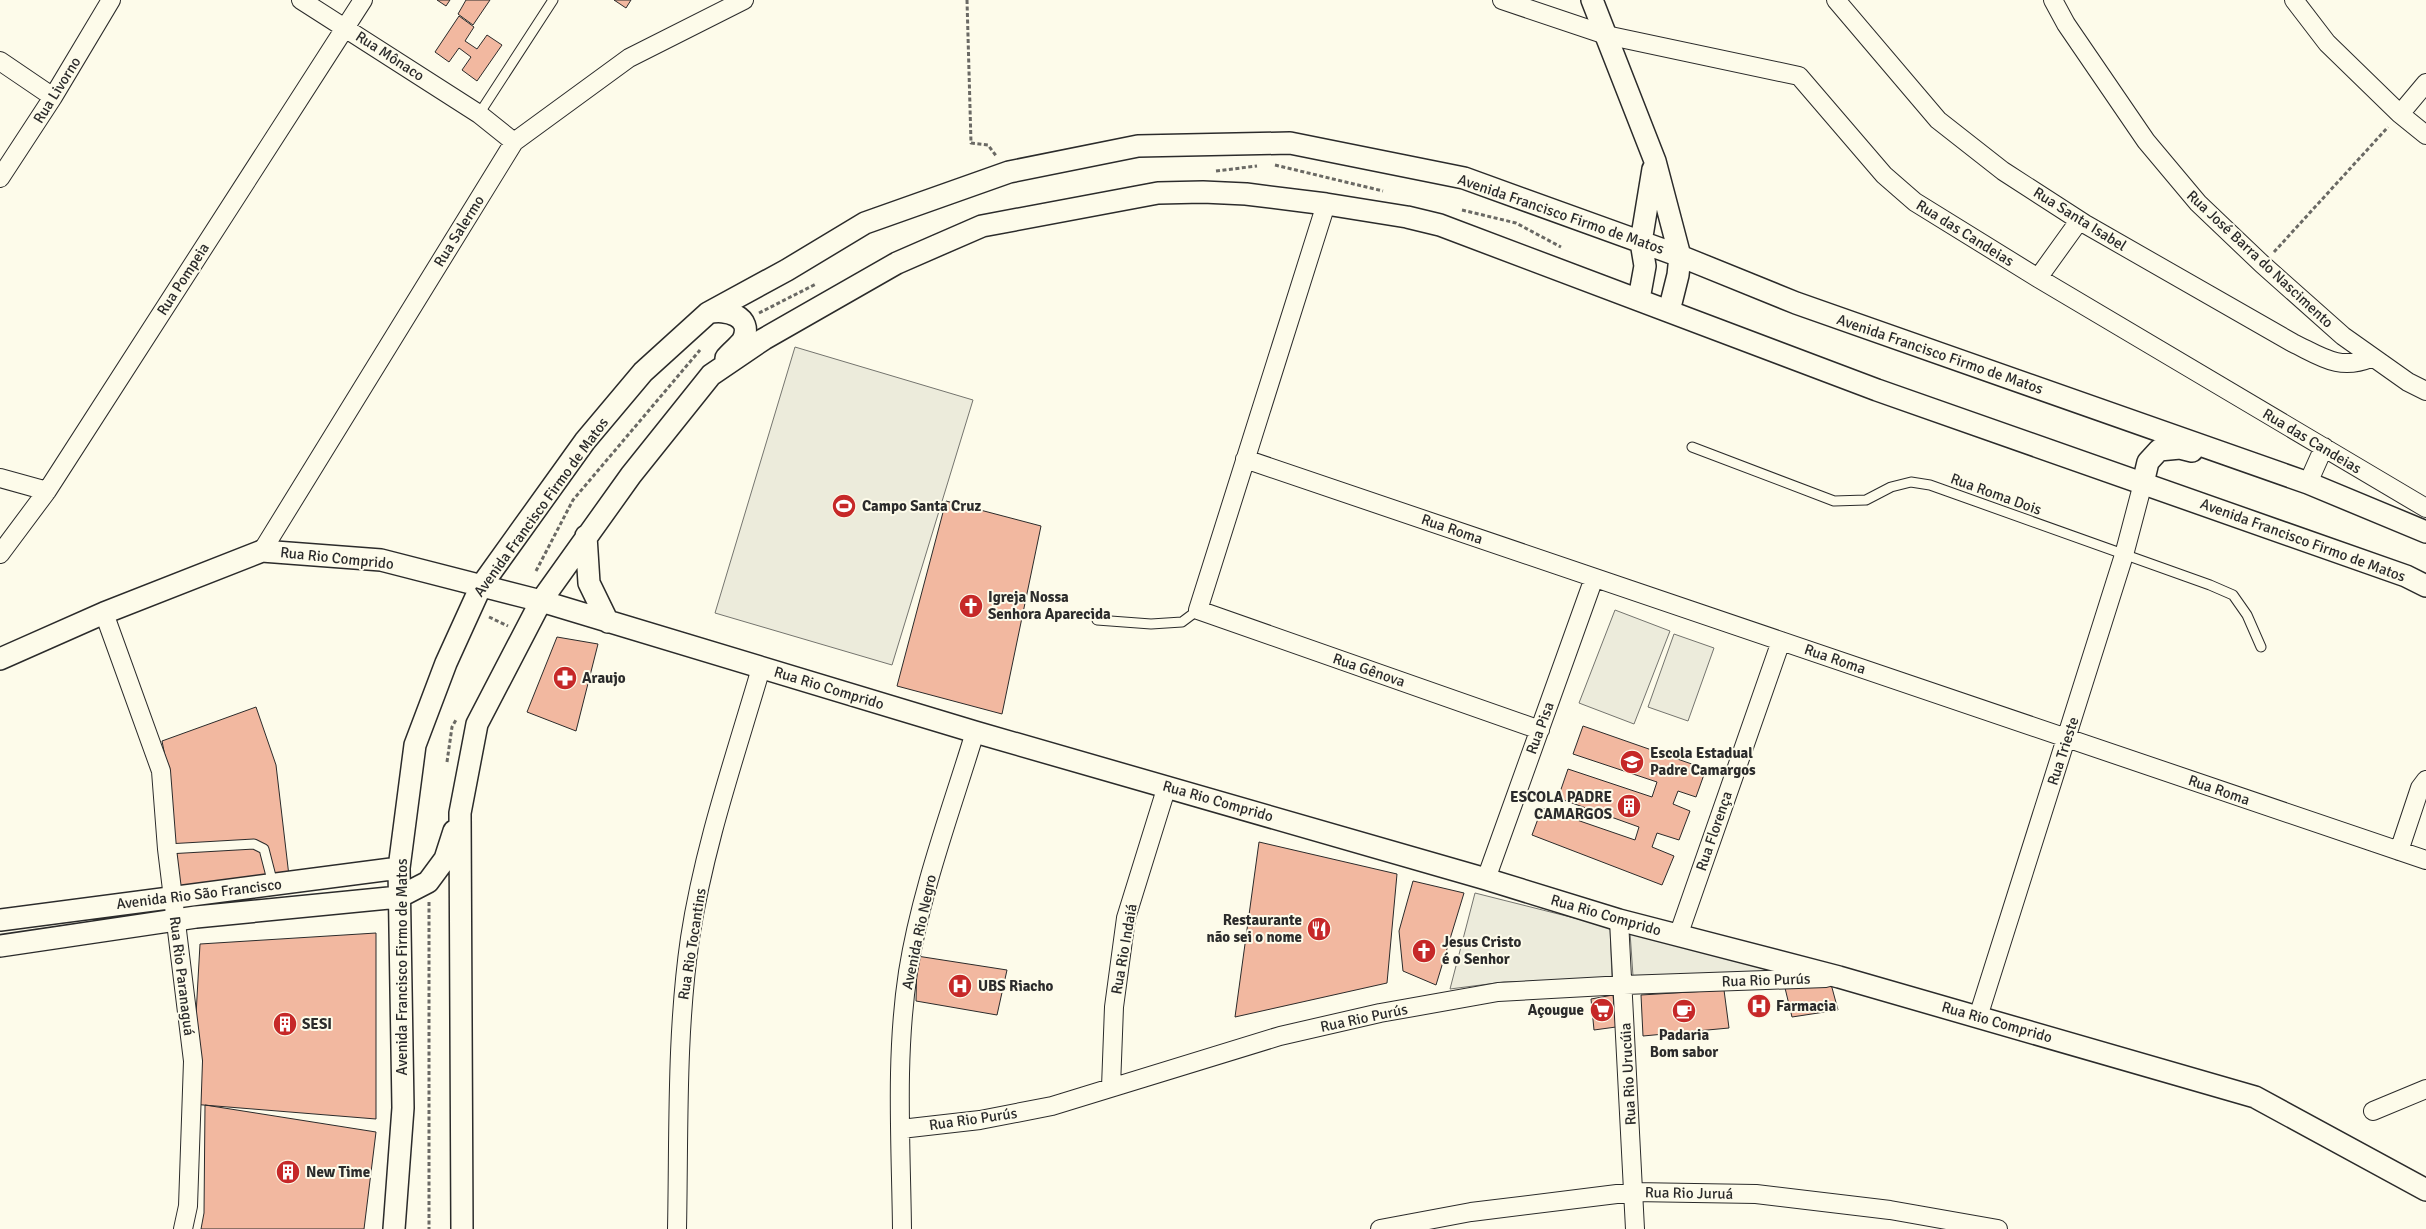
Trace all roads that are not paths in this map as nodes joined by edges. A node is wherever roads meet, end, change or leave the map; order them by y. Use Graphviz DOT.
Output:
graph roads {
  1 [pos="111,0"];
  2 [pos="301,0"];
  3 [pos="363,0"];
  4 [pos="552,0"];
  5 [pos="744,0"];
  6 [pos="1502,0"];
  7 [pos="1592,0"];
  8 [pos="1836,0"];
  9 [pos="2053,0"];
  10 [pos="2294,0"];
  11 [pos="345,27"];
  12 [pos="1606,35"];
  13 [pos="0,61"];
  14 [pos="2426,83"];
  15 [pos="53,97"];
  16 [pos="479,114"];
  17 [pos="2400,114"];
  18 [pos="2426,135"];
  19 [pos="514,142"];
  20 [pos="1655,161"];
  21 [pos="0,178"];
  22 [pos="1326,204"];
  23 [pos="2079,221"];
  24 [pos="1641,242"];
  25 [pos="1680,256"];
  26 [pos="2038,278"];
  27 [pos="1639,300"];
  28 [pos="1669,311"];
  29 [pos="708,313"];
  30 [pos="2371,358"];
  31 [pos="711,375"];
  32 [pos="2426,391"];
  33 [pos="1692,447"];
  34 [pos="2324,447"];
  35 [pos="1245,459"];
  36 [pos="2251,465"];
  37 [pos="0,478"];
  38 [pos="2143,483"];
  39 [pos="2308,483"];
  40 [pos="47,491"];
  41 [pos="2426,508"];
  42 [pos="2426,532"];
  43 [pos="586,536"];
  44 [pos="262,551"];
  45 [pos="0,554"];
  46 [pos="2124,555"];
  47 [pos="1594,578"];
  48 [pos="481,586"];
  49 [pos="2426,586"];
  50 [pos="532,599"];
  51 [pos="1198,610"];
  52 [pos="104,613"];
  53 [pos="1097,620"];
  54 [pos="608,622"];
  55 [pos="1781,641"];
  56 [pos="2261,647"];
  57 [pos="0,659"];
  58 [pos="761,668"];
  59 [pos="1540,730"];
  60 [pos="975,732"];
  61 [pos="2067,738"];
  62 [pos="2426,780"];
  63 [pos="1167,786"];
  64 [pos="460,813"];
  65 [pos="167,849"];
  66 [pos="2399,851"];
  67 [pos="2426,860"];
  68 [pos="399,868"];
  69 [pos="1486,879"];
  70 [pos="273,884"];
  71 [pos="399,897"];
  72 [pos="172,898"];
  73 [pos="0,920"];
  74 [pos="175,920"];
  75 [pos="1618,920"];
  76 [pos="1678,936"];
  77 [pos="0,946"];
  78 [pos="1839,977"];
  79 [pos="1624,985"];
  80 [pos="1978,1016"];
  81 [pos="1111,1086"];
  82 [pos="2426,1089"];
  83 [pos="2373,1111"];
  84 [pos="901,1129"];
  85 [pos="2426,1190"];
  86 [pos="1633,1192"];
  87 [pos="183,1229"];
  88 [pos="394,1229"];
  89 [pos="462,1229"];
  90 [pos="677,1229"];
  91 [pos="902,1229"];
  92 [pos="1380,1229"];
  93 [pos="1635,1229"];
  94 [pos="1998,1229"];
  1 -- 15 [label="street, Rua Livorno"];
  2 -- 11 [label="street, Rua Mônaco"];
  3 -- 11 [label="street, Rua Pompeia"];
  4 -- 16 [label="lane"];
  5 -- 19 [label="street, Rua Salermo"];
  6 -- 12 [label="street, Rua das Candeias"];
  7 -- 12 [label="street"];
  8 -- 23 [label="street, Rua Santa Isabel"];
  9 -- 30 [label="street, Rua José Barra do Nascimento"];
  10 -- 17 [label="street"];
  11 -- 16 [label="street, Rua Mônaco"];
  11 -- 40 [label="street, Rua Pompeia"];
  12 -- 20 [label="street"];
  12 -- 26 [label="street, Rua das Candeias"];
  13 -- 15 [label="street"];
  14 -- 17 [label="street"];
  15 -- 21 [label="street, Rua Livorno"];
  16 -- 19 [label="street, Rua Mônaco"];
  17 -- 18 [label="street"];
  19 -- 44 [label="street, Rua Salermo"];
  20 -- 24 [label="street"];
  20 -- 25 [label="street"];
  22 -- 27 [label="street, Avenida Francisco Firmo de Matos"];
  22 -- 31 [label="street, Avenida Francisco Firmo de Matos"];
  22 -- 35 [label="street"];
  23 -- 26 [label="street"];
  23 -- 30 [label="street, Rua Santa Isabel"];
  24 -- 25 [label="street, Avenida Francisco Firmo de Matos"];
  24 -- 27 [label="street"];
  24 -- 29 [label="street, Avenida Francisco Firmo de Matos"];
  25 -- 28 [label="street"];
  25 -- 36 [label="street, Avenida Francisco Firmo de Matos"];
  26 -- 34 [label="street, Rua das Candeias"];
  27 -- 28 [label="street, Avenida Francisco Firmo de Matos"];
  28 -- 38 [label="street, Avenida Francisco Firmo de Matos"];
  29 -- 31 [label="street"];
  29 -- 48 [label="street, Avenida Francisco Firmo de Matos"];
  30 -- 32 [label="street, Rua José Barra do Nascimento"];
  31 -- 43 [label="street, Avenida Francisco Firmo de Matos"];
  33 -- 46 [label="lane, Rua Roma Dois"];
  34 -- 39 [label="street"];
  34 -- 41 [label="street, Rua das Candeias"];
  35 -- 47 [label="street, Rua Roma"];
  35 -- 51 [label="street"];
  36 -- 38 [label="street"];
  36 -- 39 [label="street, Avenida Francisco Firmo de Matos"];
  37 -- 40 [label="street"];
  38 -- 46 [label="street, Rua Trieste"];
  38 -- 49 [label="street, Avenida Francisco Firmo de Matos"];
  39 -- 42 [label="street, Avenida Francisco Firmo de Matos"];
  40 -- 45 [label="street, Rua Pompeia"];
  43 -- 50 [label="street, Avenida Francisco Firmo de Matos"];
  43 -- 54 [label="street"];
  44 -- 48 [label="street, Rua Rio Comprido"];
  44 -- 52 [label="street, Rua Rio Comprido"];
  46 -- 56 [label="lane, Rua Roma Dois"];
  46 -- 61 [label="street, Rua Trieste"];
  47 -- 55 [label="street, Rua Roma"];
  47 -- 59 [label="street, Rua Pisa"];
  48 -- 50 [label="street, Rua Rio Comprido"];
  48 -- 68 [label="street, Avenida Francisco Firmo de Matos"];
  50 -- 54 [label="street, Rua Rio Comprido"];
  50 -- 64 [label="street, Avenida Francisco Firmo de Matos"];
  51 -- 53 [label="lane"];
  51 -- 59 [label="street, Rua Gênova"];
  52 -- 57 [label="street, Rua Rio Comprido"];
  52 -- 65 [label="street, Rua Rio Paranaguá"];
  54 -- 58 [label="street, Rua Rio Comprido"];
  55 -- 61 [label="street, Rua Roma"];
  55 -- 76 [label="street, Rua Florença"];
  58 -- 60 [label="street, Rua Rio Comprido"];
  58 -- 90 [label="street, Rua Rio Tocantins"];
  59 -- 69 [label="street, Rua Pisa"];
  60 -- 63 [label="street, Rua Rio Comprido"];
  60 -- 84 [label="street, Avenida Rio Negro"];
  61 -- 66 [label="street, Rua Roma"];
  61 -- 80 [label="street, Rua Trieste"];
  62 -- 66 [label="street"];
  63 -- 69 [label="street, Rua Rio Comprido"];
  63 -- 81 [label="street, Rua Rio Indaiá"];
  64 -- 71 [label="street"];
  64 -- 89 [label="street, Avenida Francisco Firmo de Matos"];
  65 -- 70 [label="lane"];
  65 -- 72 [label="street, Rua Rio Paranaguá"];
  66 -- 67 [label="street, Rua Roma"];
  68 -- 70 [label="street, Avenida Rio São Francisco"];
  68 -- 71 [label="street, Avenida Francisco Firmo de Matos"];
  69 -- 75 [label="street, Rua Rio Comprido"];
  70 -- 72 [label="street, Avenida Rio São Francisco"];
  71 -- 74 [label="street, Avenida Rio São Francisco"];
  71 -- 88 [label="street, Avenida Francisco Firmo de Matos"];
  72 -- 73 [label="street, Avenida Rio São Francisco"];
  72 -- 74 [label="street, Rua Rio Paranaguá"];
  74 -- 77 [label="street, Avenida Rio São Francisco"];
  74 -- 87 [label="street, Rua Rio Paranaguá"];
  75 -- 76 [label="street, Rua Rio Comprido"];
  75 -- 79 [label="street, Rua Rio Urucúia"];
  76 -- 78 [label="street, Rua Rio Comprido"];
  78 -- 79 [label="street, Rua Rio Purús"];
  78 -- 80 [label="street, Rua Rio Comprido"];
  79 -- 81 [label="street, Rua Rio Purús"];
  79 -- 86 [label="street, Rua Rio Urucúia"];
  80 -- 85 [label="street, Rua Rio Comprido"];
  81 -- 84 [label="street, Rua Rio Purús"];
  82 -- 83 [label="street"];
  84 -- 91 [label="street, Avenida Rio Negro"];
  86 -- 92 [label="street, Rua Rio Juruá"];
  86 -- 93 [label="street, Rua Rio Urucúia"];
  86 -- 94 [label="street, Rua Rio Juruá"];
}
